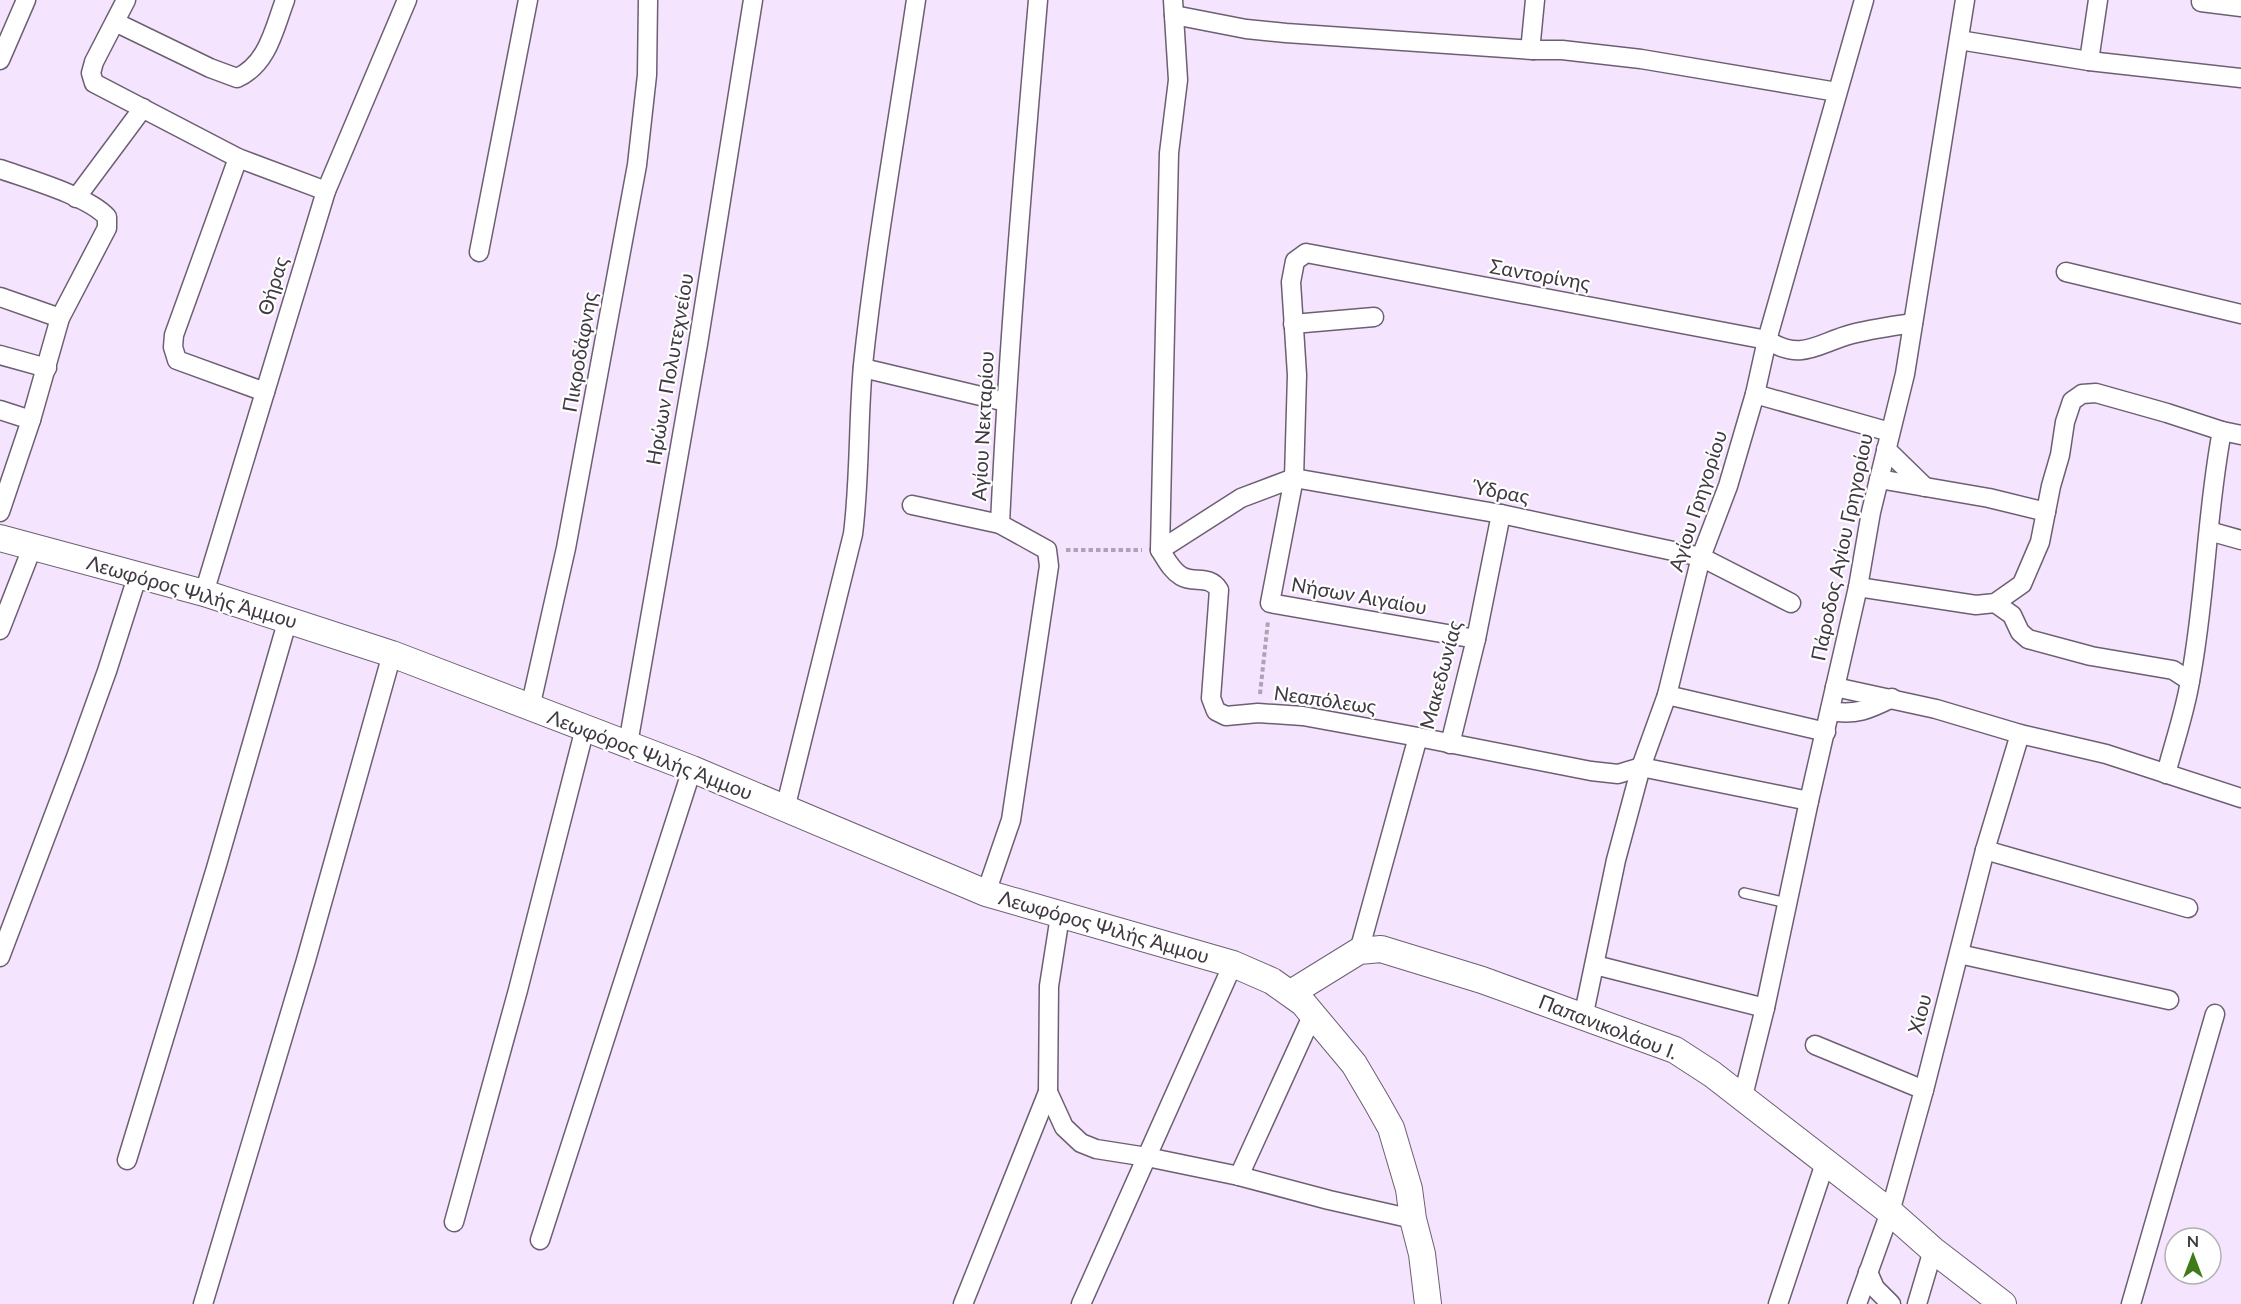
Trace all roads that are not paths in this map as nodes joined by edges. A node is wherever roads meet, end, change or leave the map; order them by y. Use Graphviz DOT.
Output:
graph roads {
  1 [pos="26,0"];
  2 [pos="126,0"];
  3 [pos="285,0"];
  4 [pos="407,0"];
  5 [pos="528,0"];
  6 [pos="648,0"];
  7 [pos="753,0"];
  8 [pos="916,0"];
  9 [pos="1038,0"];
  10 [pos="1535,0"];
  11 [pos="1864,0"];
  12 [pos="1965,0"];
  13 [pos="2098,0"];
  14 [pos="2201,2"];
  15 [pos="1173,8"];
  16 [pos="2241,8"];
  17 [pos="115,22"];
  18 [pos="1959,40"];
  19 [pos="1533,50"];
  20 [pos="0,60"];
  21 [pos="2089,61"];
  22 [pos="2241,78"];
  23 [pos="1837,92"];
  24 [pos="143,108"];
  25 [pos="238,158"];
  26 [pos="0,168"];
  27 [pos="326,191"];
  28 [pos="76,198"];
  29 [pos="479,252"];
  30 [pos="2066,272"];
  31 [pos="0,297"];
  32 [pos="2241,314"];
  33 [pos="1374,317"];
  34 [pos="60,318"];
  35 [pos="1912,323"];
  36 [pos="1293,324"];
  37 [pos="1767,340"];
  38 [pos="0,355"];
  39 [pos="47,368"];
  40 [pos="863,368"];
  41 [pos="265,392"];
  42 [pos="1755,394"];
  43 [pos="1006,402"];
  44 [pos="0,410"];
  45 [pos="31,420"];
  46 [pos="2222,431"];
  47 [pos="2241,435"];
  48 [pos="1888,441"];
  49 [pos="1294,478"];
  50 [pos="1879,479"];
  51 [pos="1925,487"];
  52 [pos="912,505"];
  53 [pos="0,512"];
  54 [pos="2046,512"];
  55 [pos="1501,514"];
  56 [pos="1000,524"];
  57 [pos="2209,531"];
  58 [pos="0,538"];
  59 [pos="2241,540"];
  60 [pos="32,548"];
  61 [pos="1160,550"];
  62 [pos="1701,557"];
  63 [pos="138,574"];
  64 [pos="1858,587"];
  65 [pos="204,593"];
  66 [pos="1791,603"];
  67 [pos="1995,603"];
  68 [pos="288,619"];
  69 [pos="0,630"];
  70 [pos="1476,639"];
  71 [pos="392,654"];
  72 [pos="2190,681"];
  73 [pos="1835,687"];
  74 [pos="1667,695"];
  75 [pos="1892,698"];
  76 [pos="530,708"];
  77 [pos="1830,711"];
  78 [pos="585,728"];
  79 [pos="1826,732"];
  80 [pos="2020,734"];
  81 [pos="1418,737"];
  82 [pos="628,744"];
  83 [pos="1450,744"];
  84 [pos="1641,767"];
  85 [pos="692,769"];
  86 [pos="2166,774"];
  87 [pos="2241,798"];
  88 [pos="1809,801"];
  89 [pos="785,809"];
  90 [pos="1984,850"];
  91 [pos="986,893"];
  92 [pos="1744,893"];
  93 [pos="1787,903"];
  94 [pos="2188,908"];
  95 [pos="1060,916"];
  96 [pos="1359,951"];
  97 [pos="1959,954"];
  98 [pos="0,957"];
  99 [pos="1233,964"];
  100 [pos="1595,965"];
  101 [pos="1291,993"];
  102 [pos="2169,1000"];
  103 [pos="1765,1008"];
  104 [pos="1313,1014"];
  105 [pos="2216,1014"];
  106 [pos="1583,1018"];
  107 [pos="1815,1045"];
  108 [pos="1924,1090"];
  109 [pos="1048,1092"];
  110 [pos="1742,1100"];
  111 [pos="1147,1157"];
  112 [pos="127,1160"];
  113 [pos="1825,1163"];
  114 [pos="1239,1176"];
  115 [pos="1890,1212"];
  116 [pos="1413,1219"];
  117 [pos="454,1222"];
  118 [pos="540,1240"];
  119 [pos="1933,1250"];
  120 [pos="1868,1272"];
  121 [pos="2002,1303"];
  122 [pos="203,1304"];
  123 [pos="963,1304"];
  124 [pos="1081,1304"];
  125 [pos="1428,1304"];
  126 [pos="1778,1304"];
  127 [pos="1857,1304"];
  128 [pos="1891,1304"];
  129 [pos="1917,1304"];
  130 [pos="2131,1304"];
  1 -- 20 [label="street"];
  2 -- 17 [label="street"];
  3 -- 17 [label="street"];
  4 -- 27 [label="street, Θήρας"];
  5 -- 29 [label="street"];
  6 -- 76 [label="street, Πικροδάφνης"];
  7 -- 82 [label="street, Ηρώων Πολυτεχνείου"];
  8 -- 40 [label="street"];
  9 -- 43 [label="street, Αγίου Νεκταρίου"];
  10 -- 19 [label="street"];
  11 -- 23 [label="street, Αγίου Γρηγορίου"];
  12 -- 18 [label="street, Πάροδος Αγίου Γρηγορίου"];
  13 -- 21 [label="street"];
  14 -- 16 [label="street"];
  15 -- 19 [label="street"];
  15 -- 61 [label="street"];
  17 -- 24 [label="street"];
  18 -- 21 [label="street"];
  18 -- 35 [label="street, Πάροδος Αγίου Γρηγορίου"];
  19 -- 23 [label="street"];
  21 -- 22 [label="street"];
  23 -- 37 [label="street, Αγίου Γρηγορίου"];
  24 -- 25 [label="street"];
  24 -- 28 [label="street"];
  25 -- 27 [label="street"];
  25 -- 41 [label="street"];
  26 -- 28 [label="street"];
  27 -- 41 [label="street, Θήρας"];
  28 -- 34 [label="street"];
  30 -- 32 [label="street"];
  31 -- 34 [label="street"];
  33 -- 36 [label="street"];
  34 -- 39 [label="street"];
  35 -- 37 [label="street, Σαντορίνης"];
  35 -- 48 [label="street, Πάροδος Αγίου Γρηγορίου"];
  36 -- 37 [label="street, Σαντορίνης"];
  36 -- 49 [label="street"];
  37 -- 42 [label="street, Αγίου Γρηγορίου"];
  38 -- 39 [label="street"];
  39 -- 45 [label="street"];
  40 -- 43 [label="street"];
  40 -- 89 [label="street"];
  41 -- 65 [label="street, Θήρας"];
  42 -- 48 [label="street"];
  42 -- 62 [label="street, Αγίου Γρηγορίου"];
  43 -- 56 [label="street, Αγίου Νεκταρίου"];
  44 -- 45 [label="street"];
  45 -- 53 [label="street"];
  46 -- 47 [label="street"];
  46 -- 54 [label="street"];
  46 -- 57 [label="street"];
  48 -- 50 [label="street, Πάροδος Αγίου Γρηγορίου"];
  48 -- 51 [label="street"];
  49 -- 55 [label="street, Ύδρας"];
  49 -- 61 [label="street"];
  49 -- 70 [label="street, Νήσων Αιγαίου"];
  50 -- 51 [label="street"];
  50 -- 64 [label="street, Πάροδος Αγίου Γρηγορίου"];
  51 -- 54 [label="street"];
  52 -- 56 [label="street"];
  54 -- 67 [label="street"];
  55 -- 62 [label="street, Ύδρας"];
  55 -- 70 [label="street, Μακεδωνίας"];
  56 -- 91 [label="street, Αγίου Νεκταρίου"];
  57 -- 59 [label="street"];
  57 -- 72 [label="street"];
  58 -- 60 [label="street, Λεωφόρος Ψιλής Άμμου"];
  60 -- 63 [label="street, Λεωφόρος Ψιλής Άμμου"];
  60 -- 69 [label="street"];
  61 -- 81 [label="street, Νεαπόλεως"];
  62 -- 66 [label="street, Ύδρας"];
  62 -- 74 [label="street, Αγίου Γρηγορίου"];
  63 -- 65 [label="street, Λεωφόρος Ψιλής Άμμου"];
  63 -- 98 [label="street"];
  64 -- 67 [label="street"];
  64 -- 73 [label="street, Πάροδος Αγίου Γρηγορίου"];
  65 -- 68 [label="street, Λεωφόρος Ψιλής Άμμου"];
  67 -- 72 [label="street"];
  68 -- 71 [label="street, Λεωφόρος Ψιλής Άμμου"];
  68 -- 112 [label="street"];
  70 -- 83 [label="street, Μακεδωνίας"];
  71 -- 76 [label="street, Λεωφόρος Ψιλής Άμμου"];
  71 -- 122 [label="street"];
  72 -- 86 [label="street"];
  73 -- 75 [label="street"];
  73 -- 77 [label="street, Πάροδος Αγίου Γρηγορίου"];
  74 -- 79 [label="street"];
  74 -- 84 [label="street, Αγίου Γρηγορίου"];
  75 -- 77 [label="street"];
  75 -- 80 [label="street"];
  76 -- 78 [label="street, Λεωφόρος Ψιλής Άμμου"];
  77 -- 79 [label="street, Πάροδος Αγίου Γρηγορίου"];
  78 -- 82 [label="street, Λεωφόρος Ψιλής Άμμου"];
  78 -- 117 [label="street"];
  79 -- 88 [label="street, Πάροδος Αγίου Γρηγορίου"];
  80 -- 86 [label="street"];
  80 -- 90 [label="street, Χίου"];
  81 -- 83 [label="street, Μακεδωνίας"];
  81 -- 96 [label="street, Μακεδωνίας"];
  82 -- 85 [label="street, Λεωφόρος Ψιλής Άμμου"];
  83 -- 84 [label="street"];
  84 -- 88 [label="street"];
  84 -- 100 [label="street, Αγίου Γρηγορίου"];
  85 -- 89 [label="street, Λεωφόρος Ψιλής Άμμου"];
  85 -- 118 [label="street"];
  86 -- 87 [label="street"];
  88 -- 93 [label="street, Πάροδος Αγίου Γρηγορίου"];
  89 -- 91 [label="street, Λεωφόρος Ψιλής Άμμου"];
  90 -- 94 [label="street"];
  90 -- 97 [label="street, Χίου"];
  91 -- 95 [label="street, Λεωφόρος Ψιλής Άμμου"];
  92 -- 93 [label="lane"];
  93 -- 103 [label="street, Πάροδος Αγίου Γρηγορίου"];
  95 -- 99 [label="street, Λεωφόρος Ψιλής Άμμου"];
  95 -- 109 [label="street"];
  96 -- 101 [label="street"];
  96 -- 106 [label="street, Παπανικολάου Ι."];
  97 -- 102 [label="street"];
  97 -- 108 [label="street, Χίου"];
  99 -- 101 [label="street, Λεωφόρος Ψιλής Άμμου"];
  99 -- 111 [label="street"];
  100 -- 103 [label="street"];
  100 -- 106 [label="street, Αγίου Γρηγορίου"];
  101 -- 104 [label="street, Λεωφόρος Ψιλής Άμμου"];
  103 -- 110 [label="street, Πάροδος Αγίου Γρηγορίου"];
  104 -- 114 [label="street"];
  104 -- 116 [label="street, Λεωφόρος Ψιλής Άμμου"];
  105 -- 130 [label="street"];
  106 -- 110 [label="street, Παπανικολάου Ι."];
  107 -- 108 [label="street"];
  108 -- 115 [label="street, Χίου"];
  109 -- 111 [label="street"];
  109 -- 123 [label="street"];
  110 -- 113 [label="street, Παπανικολάου Ι."];
  111 -- 114 [label="street"];
  111 -- 124 [label="street"];
  113 -- 115 [label="street, Παπανικολάου Ι."];
  113 -- 126 [label="street"];
  114 -- 116 [label="street"];
  115 -- 119 [label="street, Παπανικολάου Ι."];
  115 -- 120 [label="street, Χίου"];
  116 -- 125 [label="street, Λεωφόρος Ψιλής Άμμου"];
  119 -- 121 [label="street, Παπανικολάου Ι."];
  119 -- 129 [label="street"];
  120 -- 127 [label="street, Χίου"];
  120 -- 128 [label="street"];
}
